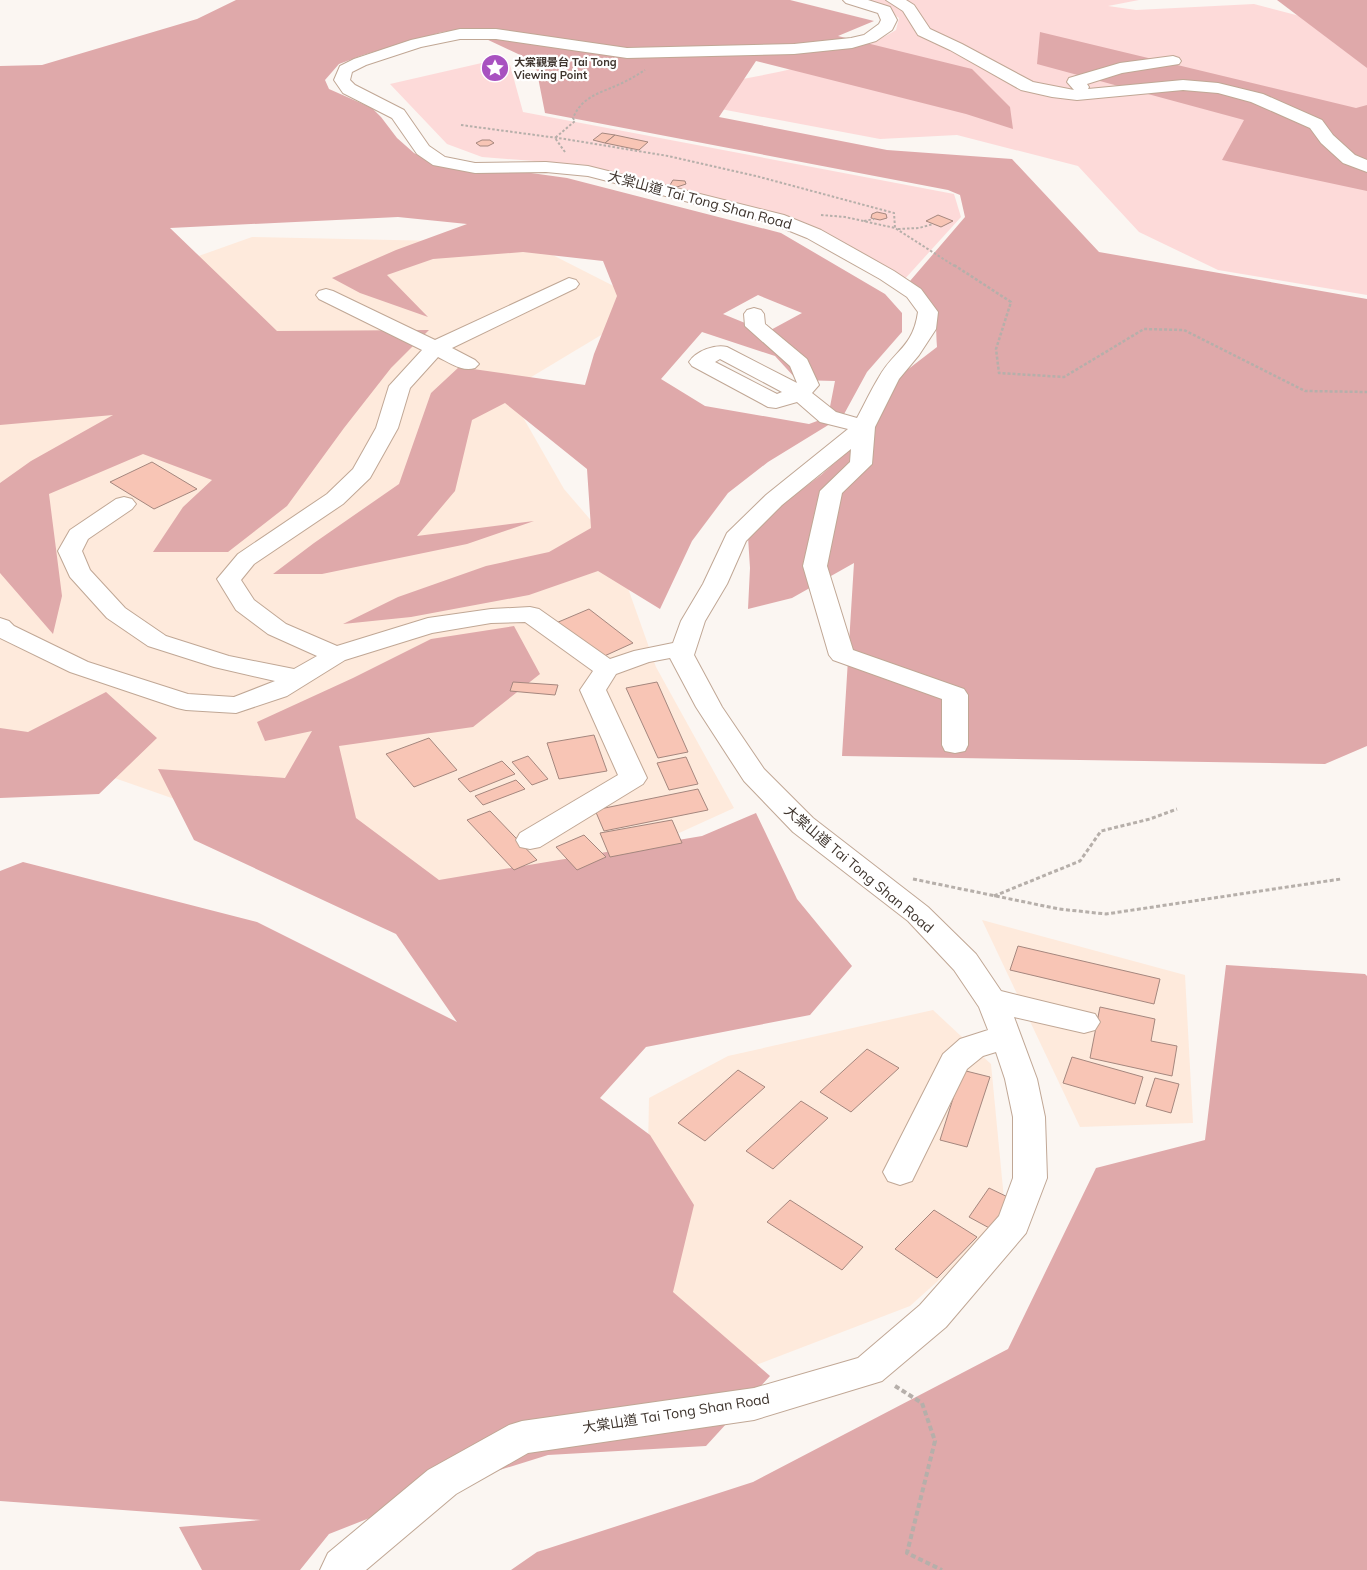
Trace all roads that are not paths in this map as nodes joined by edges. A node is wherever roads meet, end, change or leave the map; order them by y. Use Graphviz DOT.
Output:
graph roads {
  1 [pos="851,0"];
  2 [pos="894,0"];
  3 [pos="1173,61"];
  4 [pos="1096,93"];
  5 [pos="1367,167"];
  6 [pos="569,284"];
  7 [pos="326,295"];
  8 [pos="754,314"];
  9 [pos="435,348"];
  10 [pos="468,364"];
  11 [pos="860,431"];
  12 [pos="124,504"];
  13 [pos="0,626"];
  14 [pos="684,648"];
  15 [pos="336,655"];
  16 [pos="607,669"];
  17 [pos="298,678"];
  18 [pos="955,745"];
  19 [pos="530,840"];
  20 [pos="991,1000"];
  21 [pos="1084,1022"];
  22 [pos="1008,1040"];
  23 [pos="900,1172"];
  24 [pos="340,1570"];
  1 -- 11 [label="street, 大棠山道 Tai Tong Shan Road"];
  2 -- 4 [label="street"];
  3 -- 4 [label="street"];
  4 -- 5 [label="street"];
  6 -- 9 [label="street"];
  7 -- 9 [label="street"];
  8 -- 11 [label="street"];
  9 -- 10 [label="street"];
  9 -- 15 [label="street"];
  11 -- 14 [label="street, 大棠山道 Tai Tong Shan Road"];
  11 -- 18 [label="street"];
  12 -- 17 [label="street"];
  13 -- 17 [label="street"];
  14 -- 16 [label="street"];
  14 -- 20 [label="street, 大棠山道 Tai Tong Shan Road"];
  15 -- 16 [label="street"];
  15 -- 17 [label="street"];
  16 -- 19 [label="street"];
  20 -- 21 [label="street"];
  20 -- 22 [label="street, 大棠山道 Tai Tong Shan Road"];
  22 -- 23 [label="street"];
  22 -- 24 [label="street, 大棠山道 Tai Tong Shan Road"];
}
